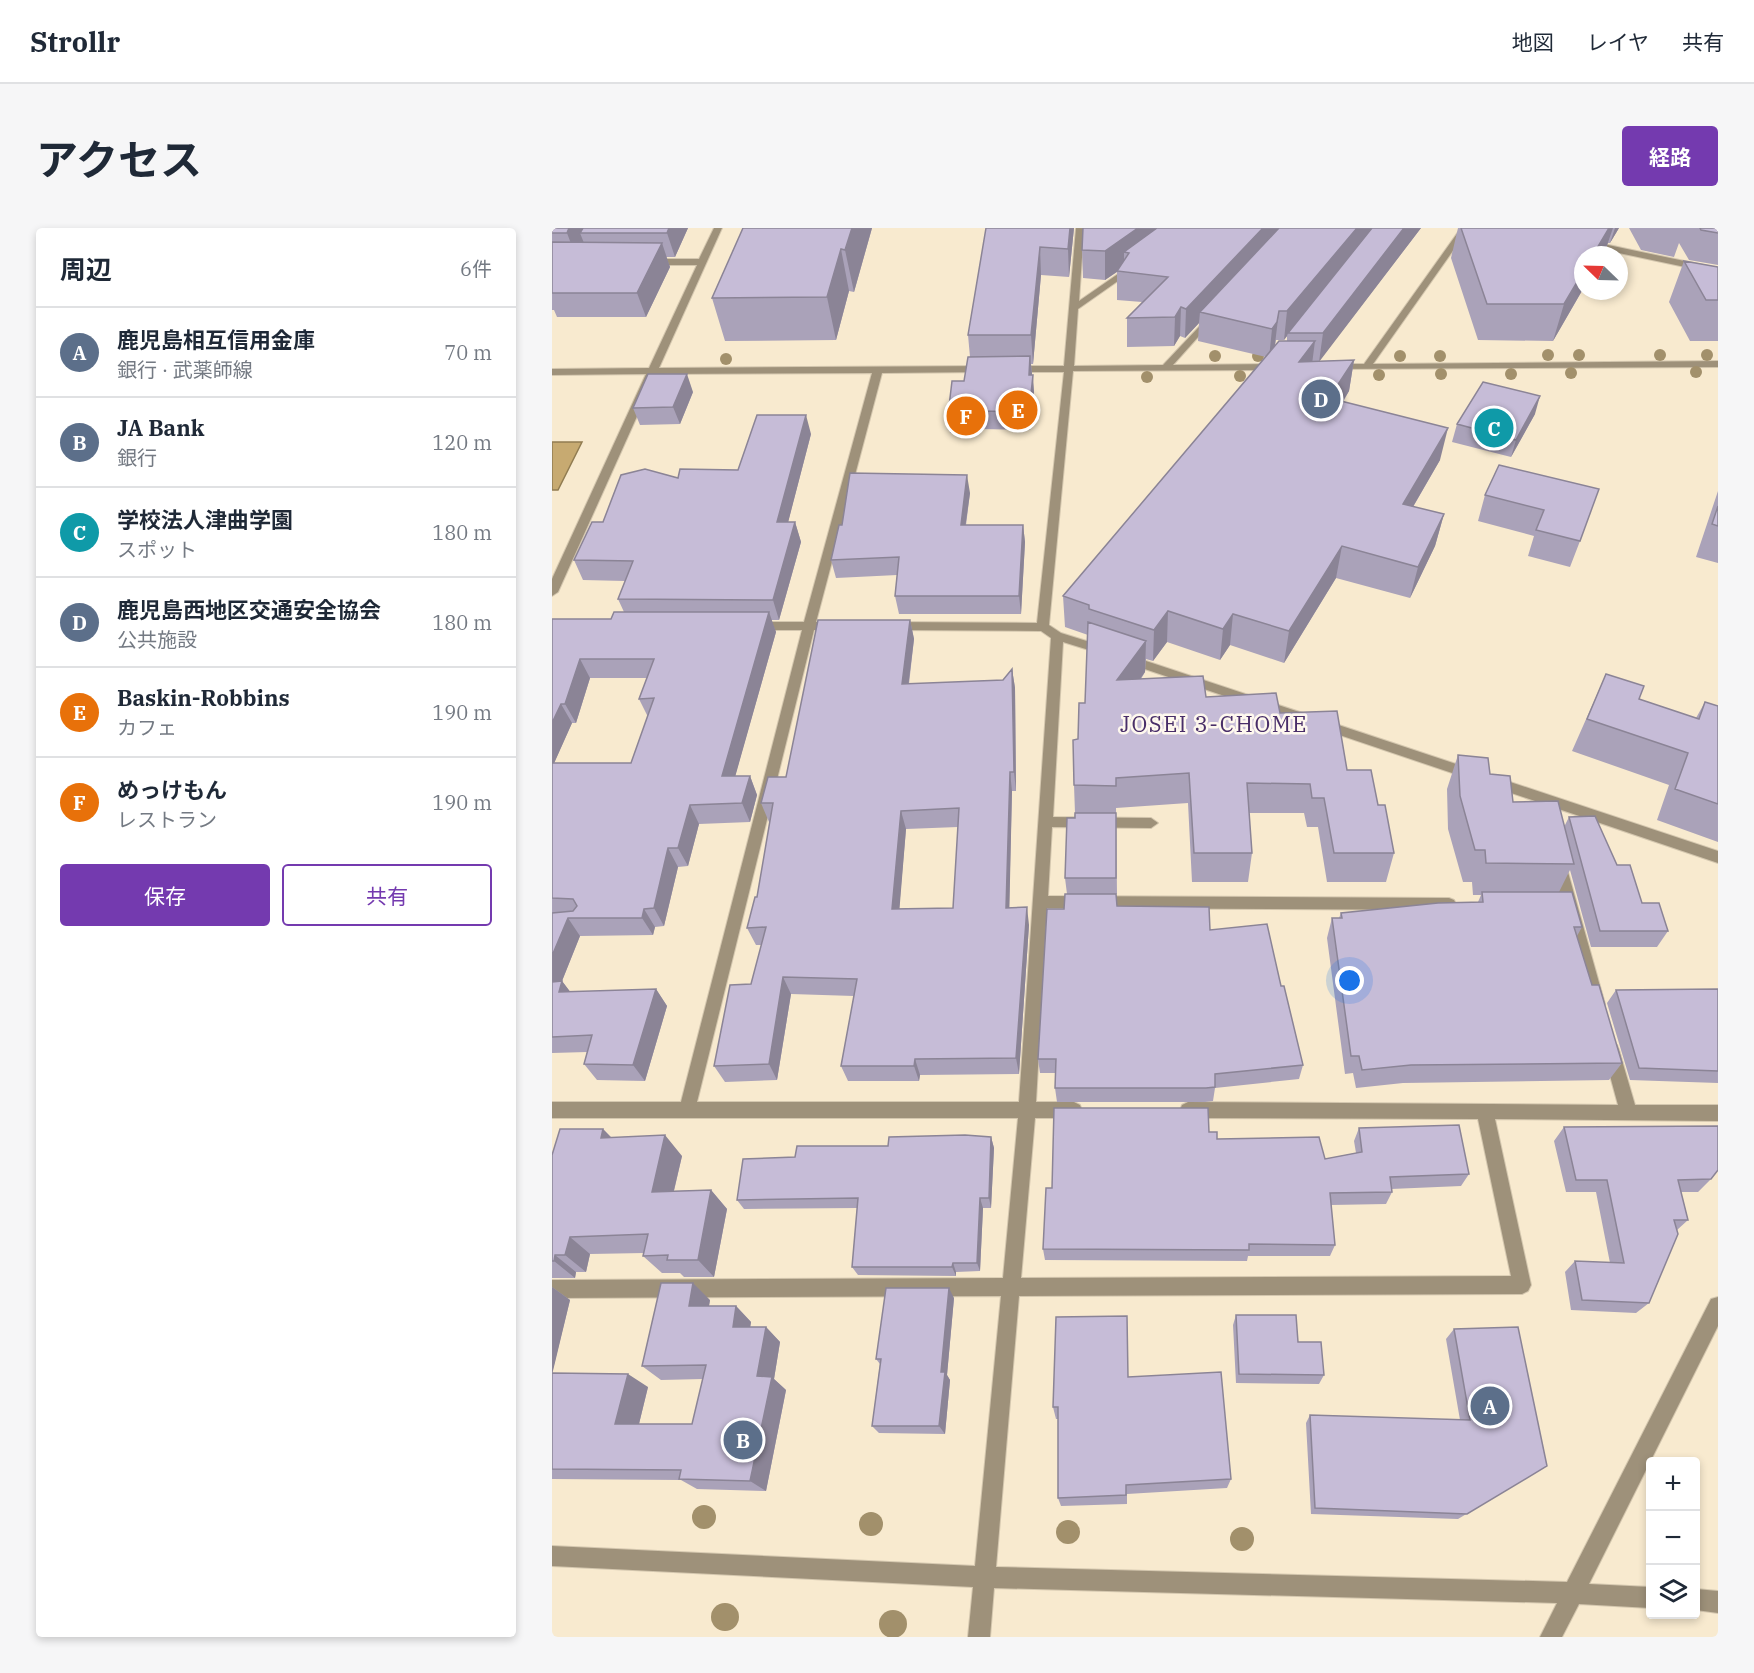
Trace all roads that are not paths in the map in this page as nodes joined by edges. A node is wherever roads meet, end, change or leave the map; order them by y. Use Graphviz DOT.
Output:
graph roads {
  1 [pos="718,228"];
  2 [pos="1080,228"];
  3 [pos="1465,228"];
  4 [pos="1582,242"];
  5 [pos="1680,255"];
  6 [pos="635,262"];
  7 [pos="702,262"];
  8 [pos="1141,262"];
  9 [pos="1685,264"];
  10 [pos="1718,271"];
  11 [pos="1074,308"];
  12 [pos="1217,310"];
  13 [pos="1718,364"];
  14 [pos="1367,366"];
  15 [pos="1166,367"];
  16 [pos="1292,367"];
  17 [pos="1324,367"];
  18 [pos="1068,368"];
  19 [pos="878,369"];
  20 [pos="993,369"];
  21 [pos="1005,369"];
  22 [pos="552,372"];
  23 [pos="653,372"];
  24 [pos="552,592"];
  25 [pos="739,626"];
  26 [pos="809,626"];
  27 [pos="856,626"];
  28 [pos="879,626"];
  29 [pos="1050,631"];
  30 [pos="1544,797"];
  31 [pos="1548,818"];
  32 [pos="1045,822"];
  33 [pos="1151,823"];
  34 [pos="1556,851"];
  35 [pos="1718,857"];
  36 [pos="1041,903"];
  37 [pos="1461,904"];
  38 [pos="1600,1014"];
  39 [pos="1607,1036"];
  40 [pos="552,1110"];
  41 [pos="1026,1110"];
  42 [pos="1085,1110"];
  43 [pos="1167,1110"];
  44 [pos="687,1111"];
  45 [pos="1485,1112"];
  46 [pos="1629,1113"];
  47 [pos="1718,1113"];
  48 [pos="1010,1287"];
  49 [pos="552,1288"];
  50 [pos="1718,1306"];
  51 [pos="552,1556"];
  52 [pos="984,1577"];
  53 [pos="1572,1593"];
  54 [pos="1646,1598"];
  55 [pos="1700,1600"];
  56 [pos="1718,1602"];
  57 [pos="979,1637"];
  58 [pos="1551,1637"];
  1 -- 7 [label="street"];
  2 -- 11 [label="street"];
  3 -- 14 [label="street"];
  4 -- 9 [label="street"];
  5 -- 9 [label="street"];
  6 -- 7 [label="street"];
  7 -- 23 [label="street"];
  8 -- 11 [label="street"];
  9 -- 10 [label="street"];
  11 -- 18 [label="street"];
  12 -- 15 [label="street"];
  13 -- 14 [label="street"];
  14 -- 17 [label="street"];
  15 -- 16 [label="street"];
  15 -- 18 [label="street"];
  18 -- 21 [label="street"];
  18 -- 29 [label="street"];
  19 -- 20 [label="street"];
  19 -- 23 [label="street"];
  19 -- 26 [label="street"];
  22 -- 23 [label="street"];
  23 -- 24 [label="street"];
  25 -- 26 [label="street"];
  26 -- 27 [label="street"];
  26 -- 44 [label="street"];
  28 -- 29 [label="street"];
  29 -- 30 [label="street"];
  29 -- 32 [label="street"];
  30 -- 31 [label="street"];
  30 -- 35 [label="street"];
  32 -- 33 [label="street"];
  32 -- 36 [label="street"];
  34 -- 38 [label="street"];
  36 -- 37 [label="street"];
  36 -- 41 [label="street"];
  39 -- 46 [label="street"];
  40 -- 44 [label="street"];
  41 -- 42 [label="street"];
  41 -- 44 [label="street"];
  41 -- 48 [label="street"];
  43 -- 45 [label="street"];
  45 -- 46 [label="street"];
  45 -- 48 [label="street"];
  46 -- 47 [label="street"];
  48 -- 49 [label="street"];
  48 -- 52 [label="street"];
  50 -- 53 [label="street"];
  51 -- 52 [label="street"];
  52 -- 53 [label="street"];
  52 -- 57 [label="street"];
  53 -- 54 [label="street"];
  53 -- 58 [label="street"];
  55 -- 56 [label="street"];
}
